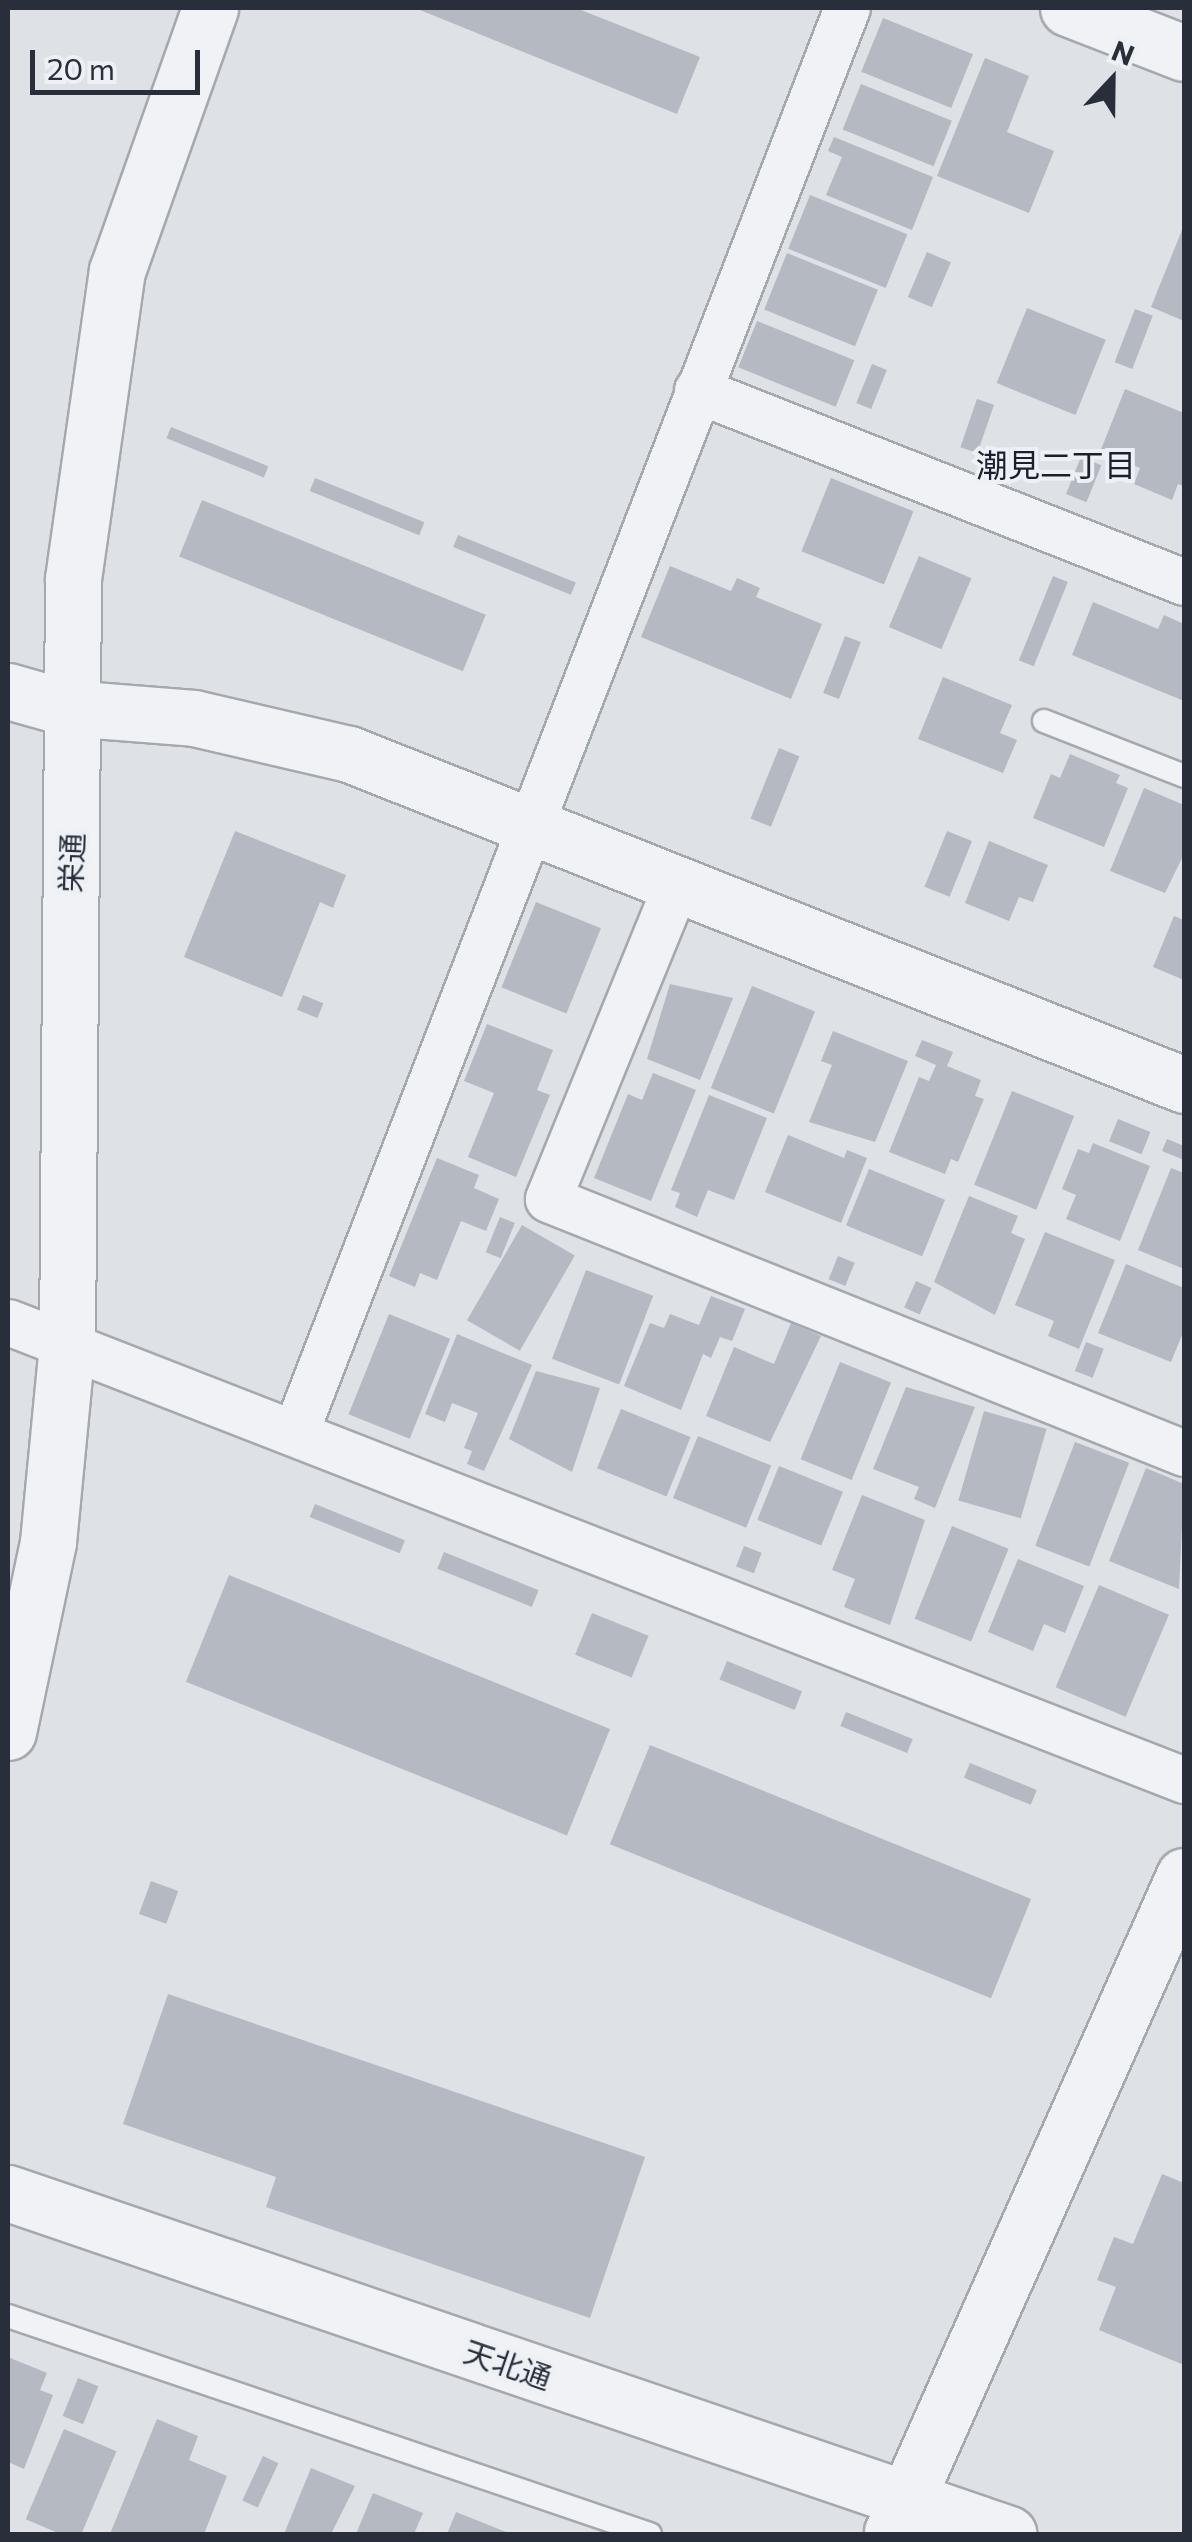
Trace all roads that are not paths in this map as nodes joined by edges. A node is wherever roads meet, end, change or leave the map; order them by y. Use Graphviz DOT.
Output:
graph roads {
  1 [pos="210,8"];
  2 [pos="847,8"];
  3 [pos="1096,12"];
  4 [pos="1184,53"];
  5 [pos="696,390"];
  6 [pos="1184,582"];
  7 [pos="8,690"];
  8 [pos="68,708"];
  9 [pos="1044,721"];
  10 [pos="1184,776"];
  11 [pos="534,823"];
  12 [pos="678,880"];
  13 [pos="1184,1085"];
  14 [pos="8,1322"];
  15 [pos="67,1346"];
  16 [pos="296,1433"];
  17 [pos="1184,1453"];
  18 [pos="8,1728"];
  19 [pos="1184,1780"];
  20 [pos="1184,1876"];
  21 [pos="8,2193"];
  22 [pos="8,2316"];
  23 [pos="899,2518"];
  24 [pos="650,2534"];
  25 [pos="1009,2534"];
  1 -- 8 [label="street, 栄通"];
  2 -- 5 [label="street"];
  3 -- 4 [label="street"];
  5 -- 6 [label="street"];
  5 -- 11 [label="street"];
  7 -- 8 [label="street"];
  8 -- 11 [label="street"];
  8 -- 15 [label="street, 栄通"];
  9 -- 10 [label="lane"];
  11 -- 12 [label="street"];
  11 -- 16 [label="street"];
  12 -- 13 [label="street"];
  12 -- 17 [label="street"];
  14 -- 15 [label="street"];
  15 -- 16 [label="street"];
  15 -- 18 [label="street, 栄通"];
  16 -- 19 [label="street"];
  20 -- 23 [label="street"];
  21 -- 23 [label="street, 天北通"];
  22 -- 24 [label="lane"];
  23 -- 25 [label="street, 天北通"];
}
